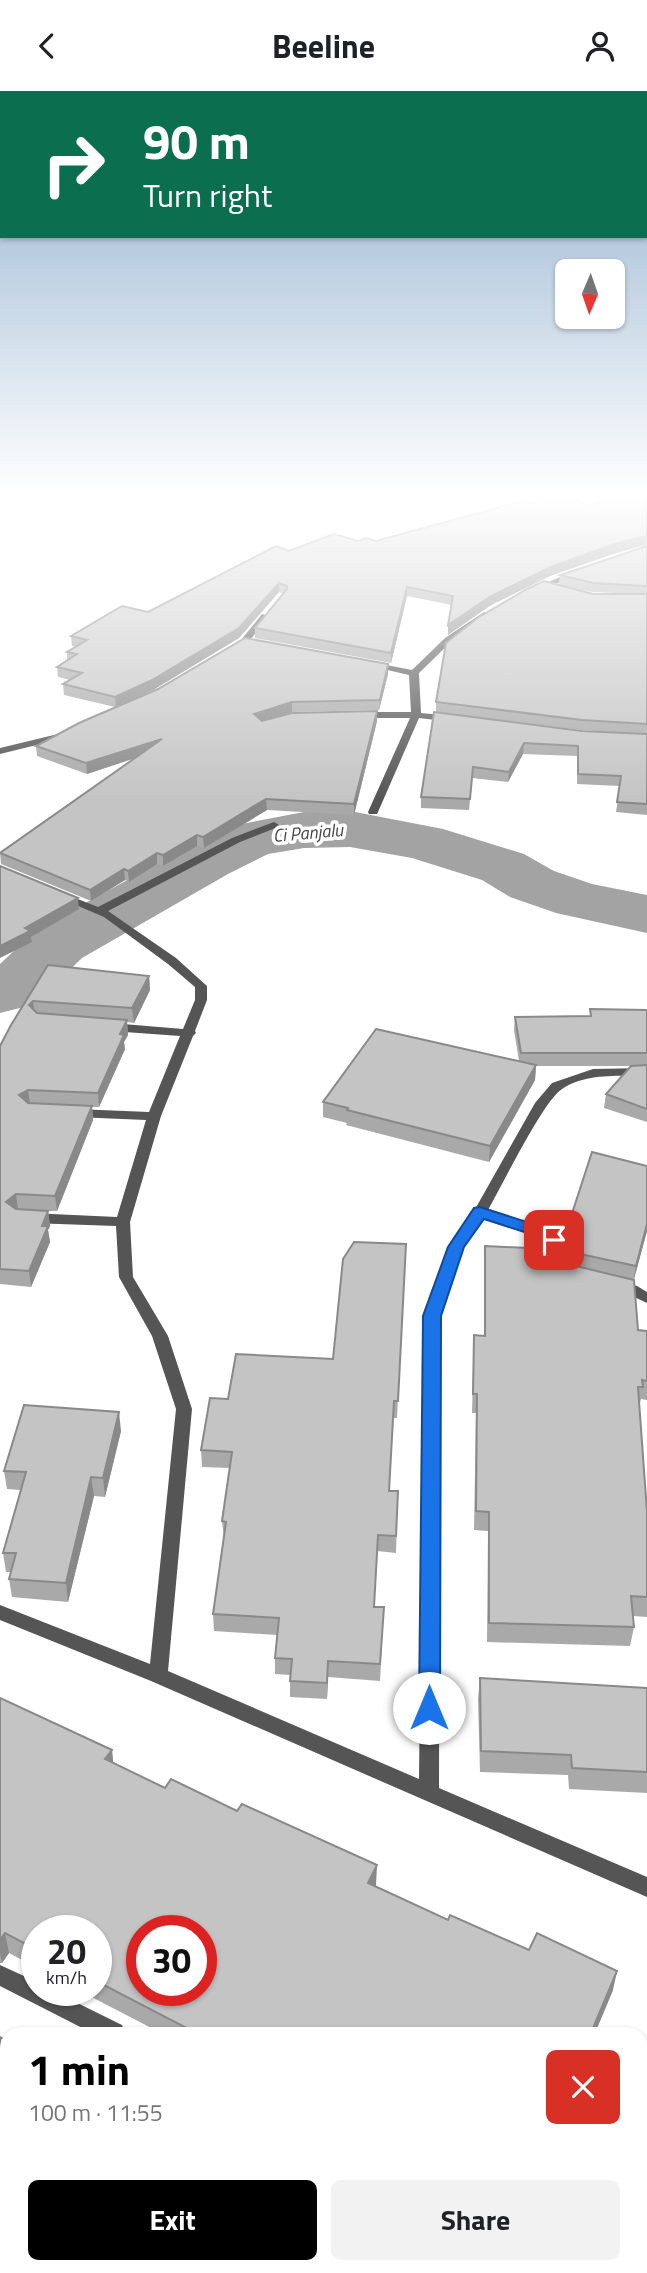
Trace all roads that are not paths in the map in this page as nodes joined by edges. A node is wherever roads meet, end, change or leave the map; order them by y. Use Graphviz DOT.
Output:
graph roads {
  1 [pos="274,605"];
  2 [pos="496,609"];
  3 [pos="244,642"];
  4 [pos="256,645"];
  5 [pos="234,649"];
  6 [pos="354,662"];
  7 [pos="415,673"];
  8 [pos="416,715"];
  9 [pos="342,716"];
  10 [pos="457,720"];
  11 [pos="67,734"];
  12 [pos="0,751"];
  13 [pos="373,812"];
  14 [pos="274,825"];
  15 [pos="51,892"];
  16 [pos="104,913"];
  17 [pos="94,1026"];
  18 [pos="190,1034"];
  19 [pos="647,1072"];
  20 [pos="57,1112"];
  21 [pos="154,1116"];
  22 [pos="480,1212"];
  23 [pos="18,1217"];
  24 [pos="123,1221"];
  25 [pos="578,1278"];
  26 [pos="605,1284"];
  27 [pos="647,1299"];
  28 [pos="0,1612"];
  29 [pos="158,1675"];
  30 [pos="429,1792"];
  31 [pos="647,1887"];
  32 [pos="0,1975"];
  33 [pos="102,2027"];
  1 -- 3 [label="street"];
  2 -- 7 [label="street"];
  3 -- 4 [label="street"];
  3 -- 5 [label="street"];
  6 -- 7 [label="street"];
  7 -- 8 [label="street"];
  8 -- 9 [label="street"];
  8 -- 10 [label="street"];
  8 -- 13 [label="street"];
  11 -- 12 [label="street"];
  14 -- 16 [label="street"];
  15 -- 16 [label="street"];
  16 -- 18 [label="street"];
  17 -- 18 [label="street"];
  18 -- 21 [label="street"];
  19 -- 22 [label="street"];
  20 -- 21 [label="street"];
  21 -- 24 [label="street"];
  22 -- 25 [label="street"];
  22 -- 30 [label="street"];
  23 -- 24 [label="street"];
  24 -- 29 [label="street"];
  26 -- 27 [label="street"];
  28 -- 29 [label="street"];
  29 -- 30 [label="street"];
  30 -- 31 [label="street"];
  32 -- 33 [label="street"];
}
